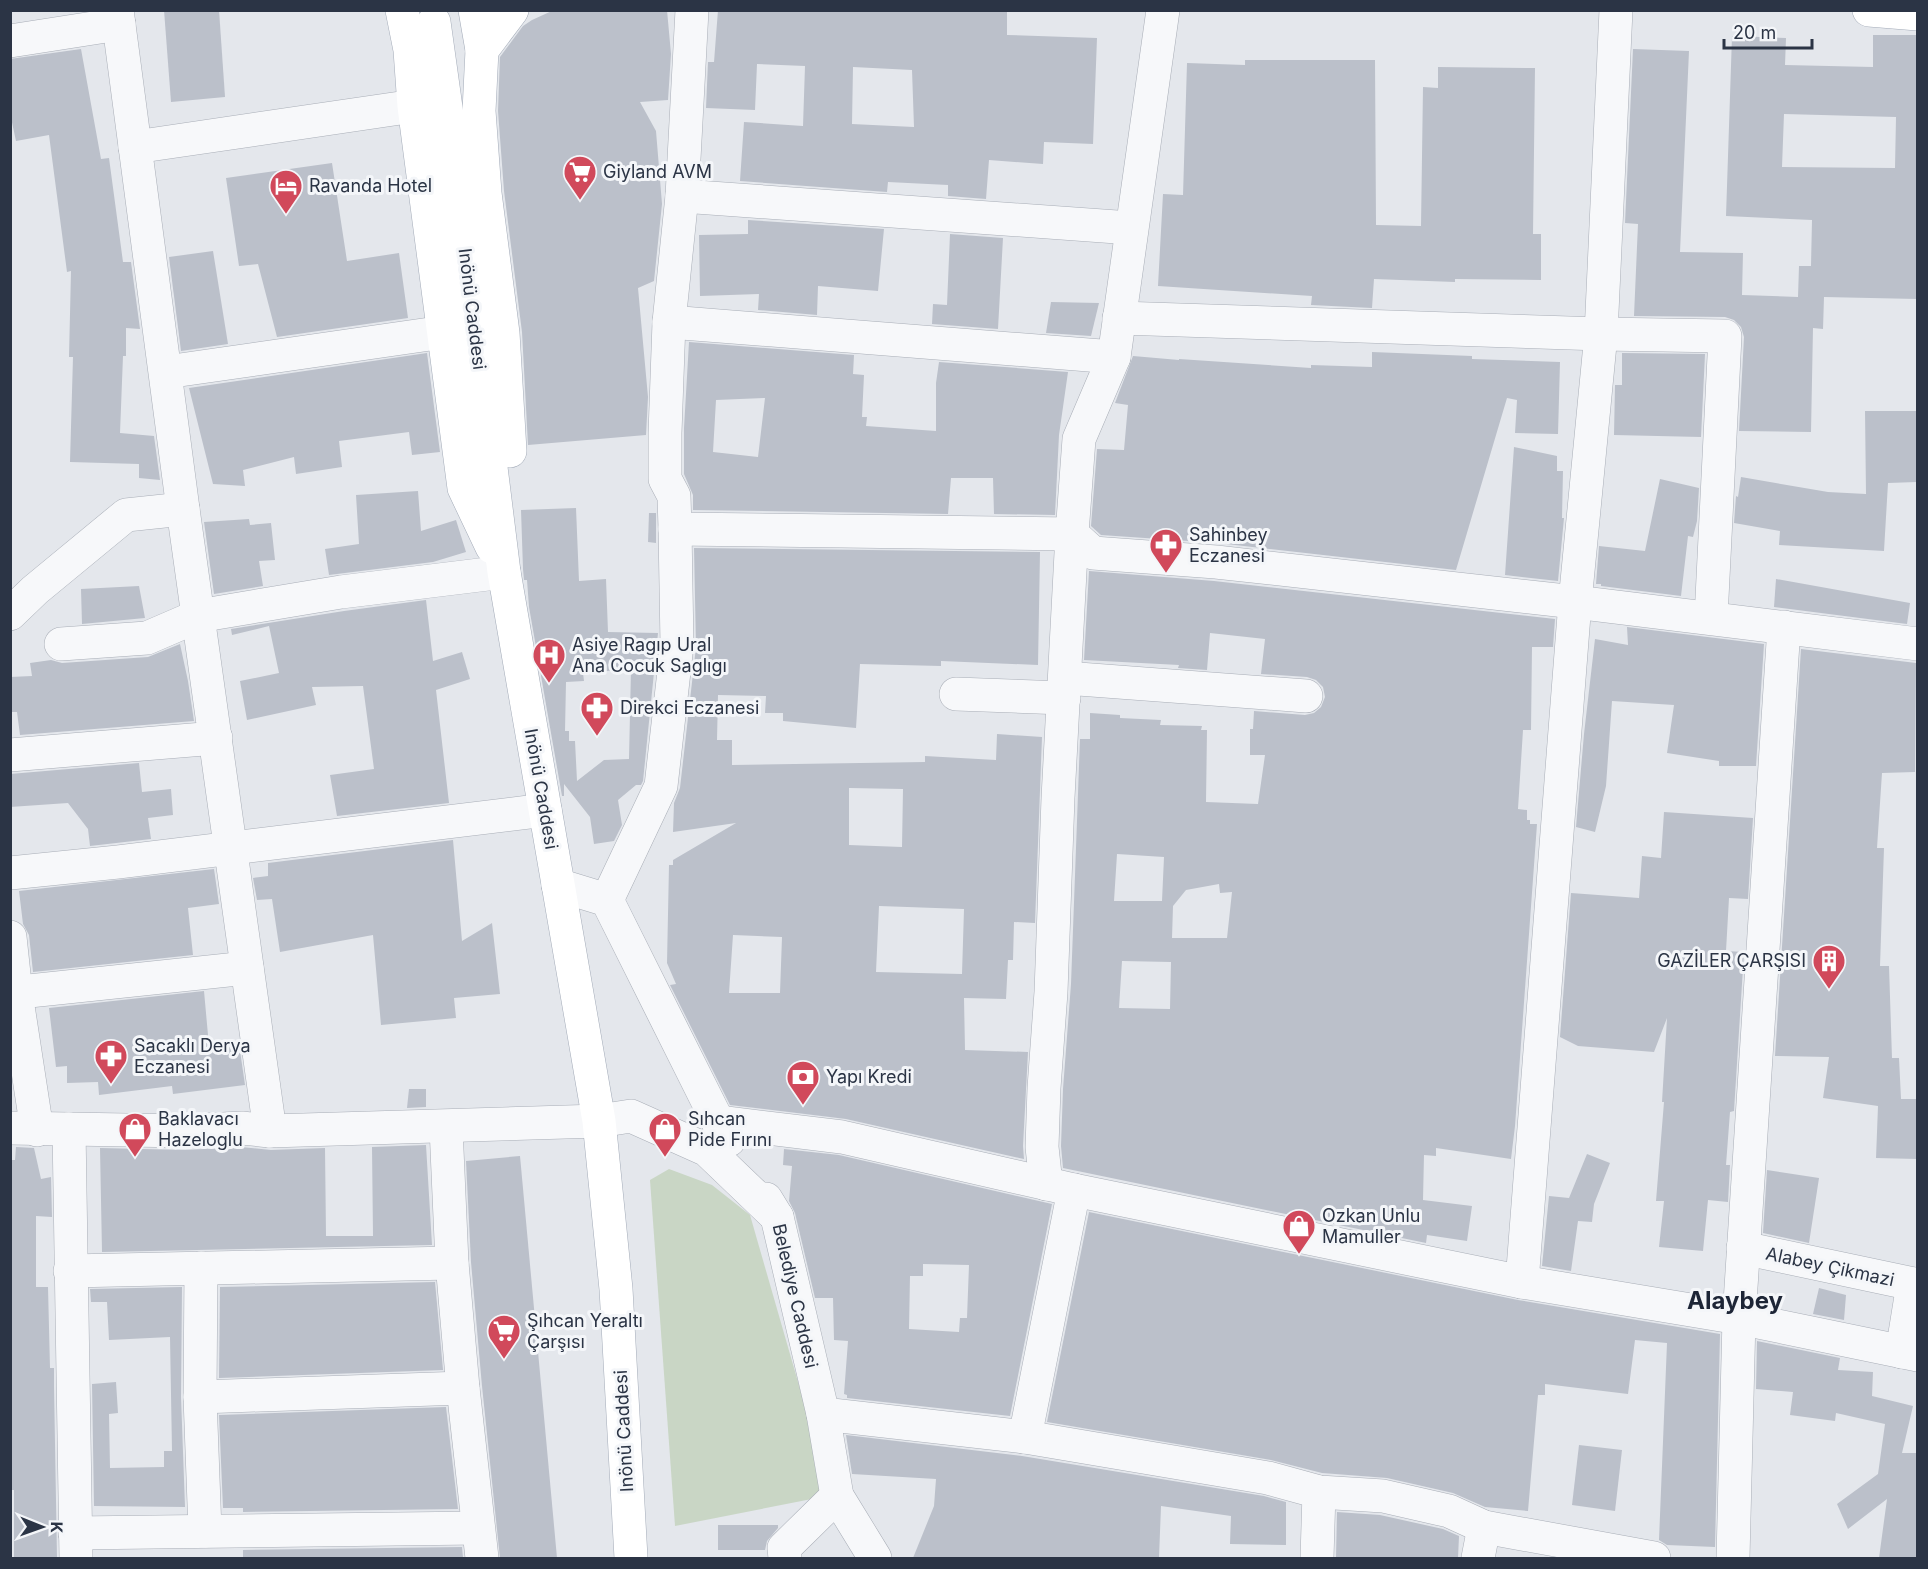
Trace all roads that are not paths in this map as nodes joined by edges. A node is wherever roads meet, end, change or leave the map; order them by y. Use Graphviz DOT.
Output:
graph roads {
  1 [pos="402,10"];
  2 [pos="475,10"];
  3 [pos="512,10"];
  4 [pos="692,10"];
  5 [pos="1163,10"];
  6 [pos="1616,10"];
  7 [pos="1869,10"];
  8 [pos="1917,14"];
  9 [pos="118,17"];
  10 [pos="434,22"];
  11 [pos="10,41"];
  12 [pos="482,50"];
  13 [pos="414,106"];
  14 [pos="135,147"];
  15 [pos="682,196"];
  16 [pos="1131,228"];
  17 [pos="1119,318"];
  18 [pos="669,322"];
  19 [pos="444,332"];
  20 [pos="1601,334"];
  21 [pos="1114,357"];
  22 [pos="166,372"];
  23 [pos="183,509"];
  24 [pos="675,529"];
  25 [pos="1072,534"];
  26 [pos="504,572"];
  27 [pos="1575,602"];
  28 [pos="10,614"];
  29 [pos="198,615"];
  30 [pos="1711,618"];
  31 [pos="1784,627"];
  32 [pos="61,645"];
  33 [pos="1917,645"];
  34 [pos="1065,688"];
  35 [pos="956,694"];
  36 [pos="1306,696"];
  37 [pos="216,738"];
  38 [pos="10,755"];
  39 [pos="545,810"];
  40 [pos="231,848"];
  41 [pos="10,873"];
  42 [pos="558,885"];
  43 [pos="607,900"];
  44 [pos="10,937"];
  45 [pos="248,968"];
  46 [pos="13,993"];
  47 [pos="599,1121"];
  48 [pos="718,1122"];
  49 [pos="446,1126"];
  50 [pos="24,1129"];
  51 [pos="69,1129"];
  52 [pos="270,1131"];
  53 [pos="1060,1187"];
  54 [pos="777,1217"];
  55 [pos="1743,1248"];
  56 [pos="452,1263"];
  57 [pos="201,1268"];
  58 [pos="70,1271"];
  59 [pos="1522,1282"];
  60 [pos="1915,1285"];
  61 [pos="1739,1318"];
  62 [pos="1910,1353"];
  63 [pos="463,1388"];
  64 [pos="200,1397"];
  65 [pos="824,1414"];
  66 [pos="1025,1437"];
  67 [pos="1319,1492"];
  68 [pos="837,1496"];
  69 [pos="1484,1527"];
  70 [pos="205,1532"];
  71 [pos="480,1543"];
  72 [pos="75,1546"];
  73 [pos="1586,1552"];
  74 [pos="631,1558"];
  75 [pos="785,1558"];
  76 [pos="875,1558"];
  77 [pos="1317,1558"];
  78 [pos="1478,1558"];
  79 [pos="1653,1558"];
  80 [pos="1733,1558"];
  1 -- 13 [label="main road"];
  2 -- 12 [label="main road"];
  3 -- 12 [label="main road"];
  4 -- 15 [label="street"];
  5 -- 16 [label="street"];
  6 -- 20 [label="street"];
  7 -- 8 [label="main road"];
  9 -- 11 [label="street"];
  9 -- 14 [label="street"];
  10 -- 26 [label="main road, Inönü Caddesi"];
  12 -- 26 [label="main road"];
  13 -- 14 [label="street"];
  13 -- 19 [label="main road"];
  14 -- 22 [label="street"];
  15 -- 16 [label="street"];
  15 -- 18 [label="street"];
  16 -- 17 [label="street"];
  17 -- 20 [label="street"];
  17 -- 21 [label="street"];
  18 -- 21 [label="street"];
  18 -- 24 [label="street"];
  19 -- 22 [label="street"];
  19 -- 26 [label="main road"];
  20 -- 27 [label="street"];
  20 -- 30 [label="street"];
  21 -- 25 [label="street"];
  22 -- 23 [label="street"];
  23 -- 28 [label="street"];
  23 -- 29 [label="street"];
  24 -- 25 [label="street"];
  24 -- 43 [label="street"];
  25 -- 27 [label="street"];
  25 -- 34 [label="street"];
  26 -- 29 [label="street"];
  26 -- 39 [label="main road, Inönü Caddesi"];
  27 -- 30 [label="street"];
  27 -- 59 [label="street"];
  29 -- 32 [label="street"];
  29 -- 37 [label="street"];
  30 -- 31 [label="street"];
  31 -- 33 [label="street"];
  31 -- 55 [label="street"];
  34 -- 35 [label="street"];
  34 -- 36 [label="street"];
  34 -- 53 [label="street"];
  37 -- 38 [label="street"];
  37 -- 40 [label="street"];
  39 -- 40 [label="street"];
  39 -- 42 [label="main road, Inönü Caddesi"];
  40 -- 41 [label="street"];
  40 -- 45 [label="street"];
  42 -- 43 [label="street"];
  42 -- 47 [label="main road, Inönü Caddesi"];
  43 -- 48 [label="street, Belediye Caddesi"];
  44 -- 46 [label="street"];
  45 -- 46 [label="street"];
  45 -- 52 [label="street"];
  46 -- 50 [label="street"];
  47 -- 49 [label="street"];
  47 -- 54 [label="street"];
  47 -- 74 [label="main road, Inönü Caddesi"];
  48 -- 53 [label="street"];
  48 -- 54 [label="street, Belediye Caddesi"];
  49 -- 52 [label="street"];
  49 -- 56 [label="street"];
  50 -- 51 [label="street"];
  51 -- 52 [label="street"];
  51 -- 58 [label="street"];
  53 -- 59 [label="street"];
  53 -- 66 [label="street"];
  54 -- 65 [label="street, Belediye Caddesi"];
  55 -- 60 [label="street, Alabey Çikmazi"];
  55 -- 61 [label="street"];
  56 -- 57 [label="street"];
  56 -- 63 [label="street"];
  57 -- 58 [label="street"];
  57 -- 64 [label="street"];
  58 -- 72 [label="street"];
  59 -- 61 [label="street"];
  60 -- 62 [label="street"];
  61 -- 62 [label="street"];
  61 -- 80 [label="street"];
  63 -- 64 [label="street"];
  63 -- 71 [label="street"];
  64 -- 70 [label="street"];
  65 -- 66 [label="street"];
  65 -- 68 [label="street, Belediye Caddesi"];
  66 -- 67 [label="street"];
  67 -- 69 [label="street"];
  67 -- 77 [label="street"];
  68 -- 75 [label="street"];
  68 -- 76 [label="street, Belediye Caddesi"];
  69 -- 73 [label="street"];
  69 -- 78 [label="street"];
  70 -- 71 [label="street"];
  70 -- 72 [label="street"];
  73 -- 79 [label="street"];
}
